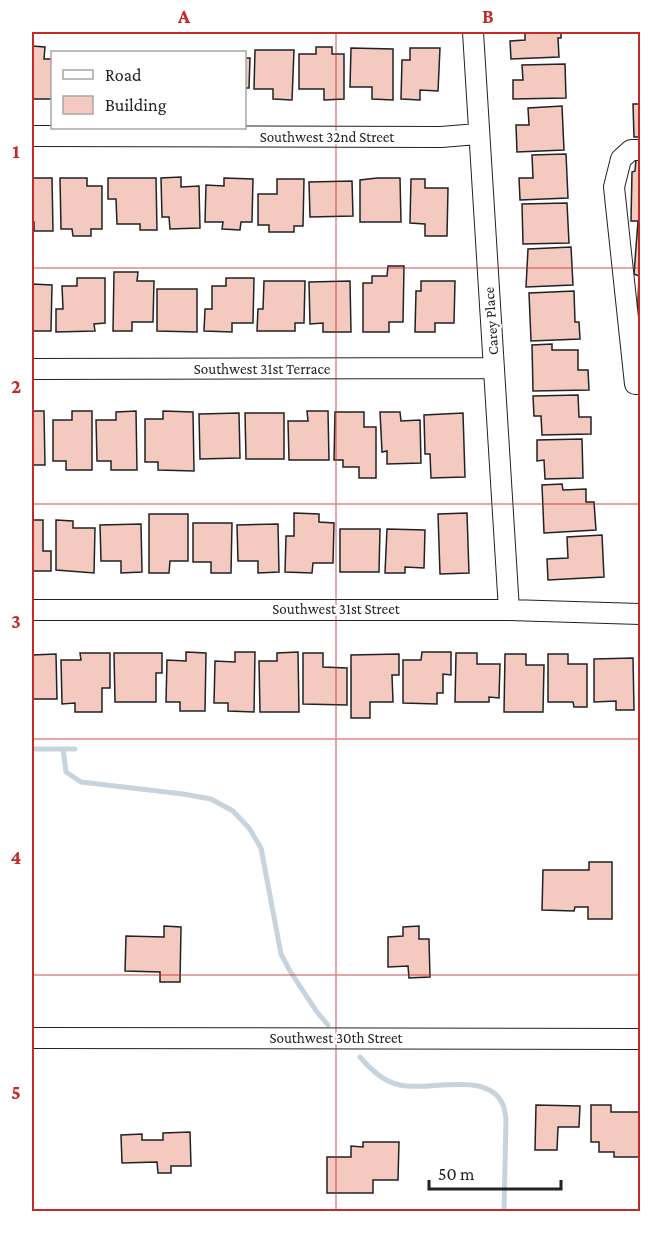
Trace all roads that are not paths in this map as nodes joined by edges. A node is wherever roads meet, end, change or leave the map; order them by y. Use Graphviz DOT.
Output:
graph roads {
  1 [pos="473,32"];
  2 [pos="478,134"];
  3 [pos="32,136"];
  4 [pos="640,150"];
  5 [pos="494,368"];
  6 [pos="32,369"];
  7 [pos="640,384"];
  8 [pos="32,610"];
  9 [pos="509,610"];
  10 [pos="640,614"];
  11 [pos="32,1038"];
  12 [pos="640,1039"];
  1 -- 2 [label="street, Carey Place"];
  2 -- 3 [label="street, Southwest 32nd Street"];
  2 -- 5 [label="street, Carey Place"];
  4 -- 7 [label="street"];
  5 -- 6 [label="street, Southwest 31st Terrace"];
  5 -- 9 [label="street, Carey Place"];
  8 -- 9 [label="street, Southwest 31st Street"];
  9 -- 10 [label="street, Southwest 31st Street"];
  11 -- 12 [label="street, Southwest 30th Street"];
}
